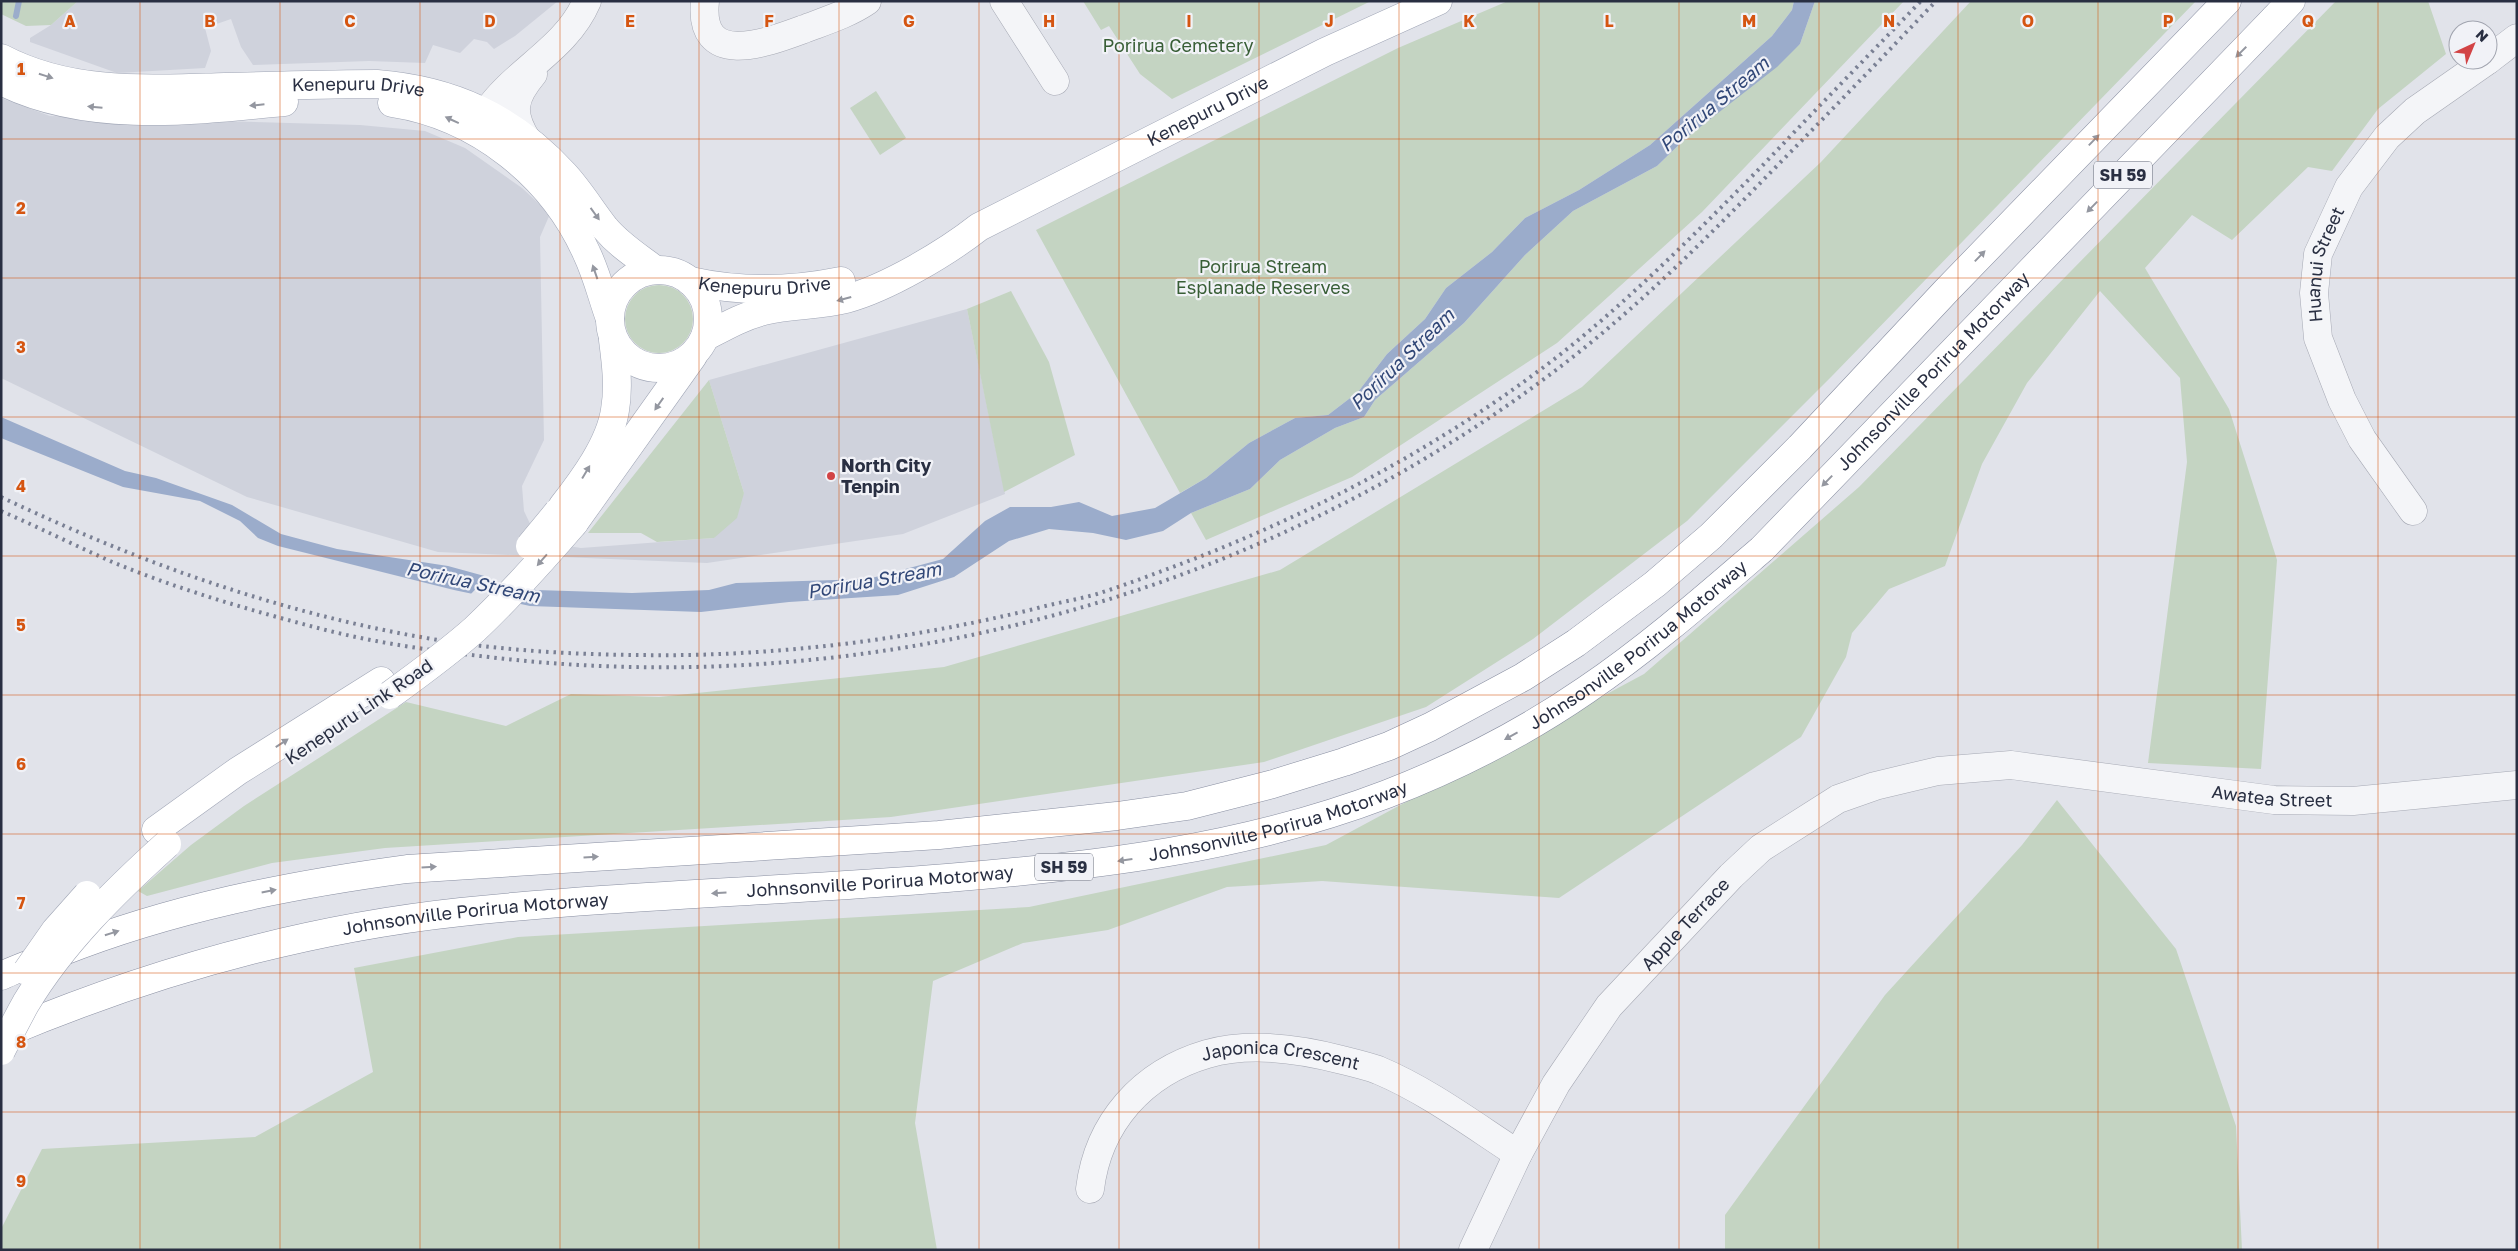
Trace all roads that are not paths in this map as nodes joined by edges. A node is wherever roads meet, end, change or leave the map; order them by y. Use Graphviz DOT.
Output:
graph roads {
  1 [pos="587,1"];
  2 [pos="705,1"];
  3 [pos="867,1"];
  4 [pos="1004,1"];
  5 [pos="1438,1"];
  6 [pos="2227,1"];
  7 [pos="2284,10"];
  8 [pos="2517,38"];
  9 [pos="549,52"];
  10 [pos="2498,52"];
  11 [pos="1,58"];
  12 [pos="2474,70"];
  13 [pos="1,80"];
  14 [pos="1055,81"];
  15 [pos="486,113"];
  16 [pos="527,140"];
  17 [pos="540,183"];
  18 [pos="980,227"];
  19 [pos="654,269"];
  20 [pos="690,281"];
  21 [pos="611,330"];
  22 [pos="701,344"];
  23 [pos="2413,511"];
  24 [pos="566,518"];
  25 [pos="2028,766"];
  26 [pos="2517,785"];
  27 [pos="161,837"];
  28 [pos="1,976"];
  29 [pos="1,1012"];
  30 [pos="1,1035"];
  31 [pos="1,1051"];
  32 [pos="1518,1154"];
  33 [pos="1090,1189"];
  34 [pos="1474,1250"];
  1 -- 9 [label="street"];
  2 -- 3 [label="street"];
  4 -- 14 [label="street"];
  5 -- 18 [label="main road, Kenepuru Drive"];
  28 -- 6 [label="main road, Johnsonville Porirua Motorway / SH 59, one-way"];
  7 -- 30 [label="main road, Johnsonville Porirua Motorway / SH 59, one-way"];
  8 -- 10 [label="street, Huanui Street"];
  9 -- 15 [label="street"];
  9 -- 16 [label="street"];
  11 -- 15 [label="main road, Kenepuru Drive, one-way"];
  12 -- 23 [label="street, Huanui Street"];
  17 -- 13 [label="main road, Kenepuru Drive, one-way"];
  15 -- 16 [label="main road, Kenepuru Drive"];
  15 -- 17 [label="main road"];
  16 -- 19 [label="main road, Kenepuru Drive, one-way"];
  21 -- 17 [label="main road, Kenepuru Drive, one-way"];
  18 -- 20 [label="main road, Kenepuru Drive"];
  18 -- 22 [label="main road, Kenepuru Drive, one-way"];
  19 -- 20 [label="main road"];
  19 -- 21 [label="main road"];
  20 -- 22 [label="main road"];
  21 -- 22 [label="main road"];
  24 -- 21 [label="main road, Kenepuru Link Road, one-way"];
  22 -- 24 [label="main road, Kenepuru Link Road, one-way"];
  24 -- 27 [label="main road, Kenepuru Link Road, bridge"];
  25 -- 26 [label="street, Awatea Street"];
  25 -- 32 [label="street, Apple Terrace"];
  27 -- 29 [label="main road, Kenepuru Link Road, bridge"];
  27 -- 31 [label="main road, Kenepuru Link Road, bridge"];
  32 -- 33 [label="street, Japonica Crescent"];
  32 -- 34 [label="street, Apple Terrace"];
}
